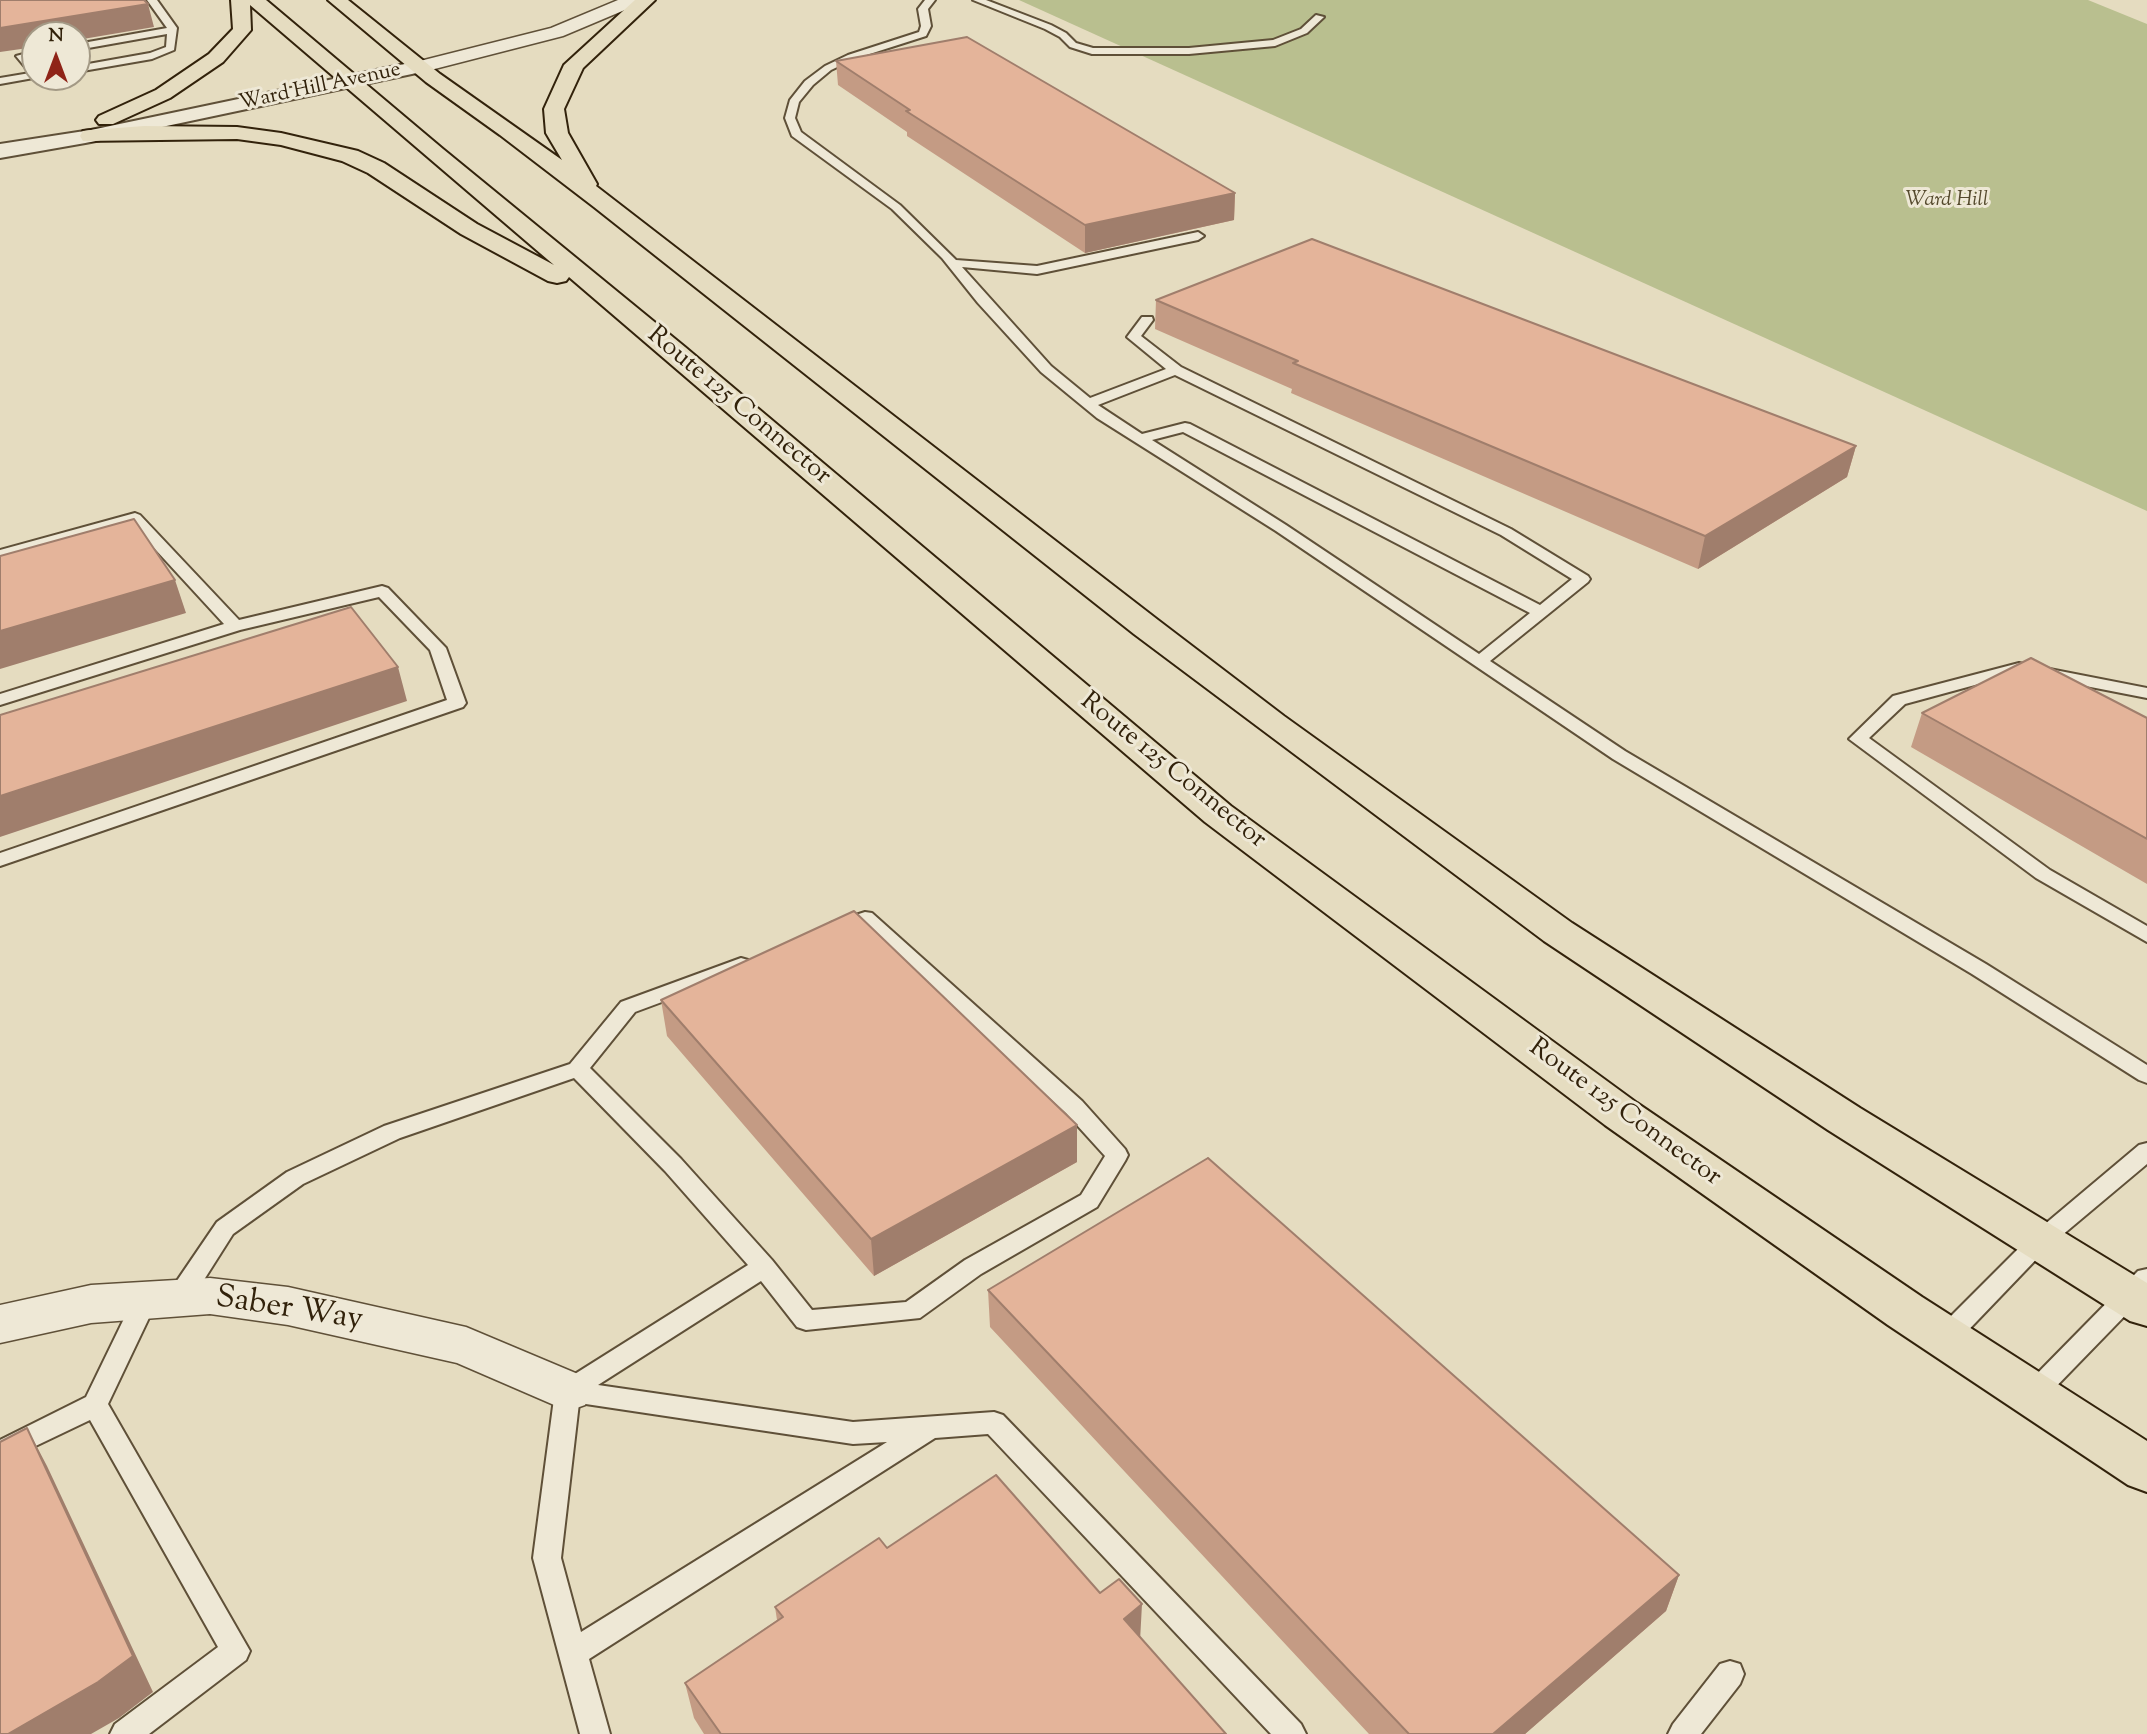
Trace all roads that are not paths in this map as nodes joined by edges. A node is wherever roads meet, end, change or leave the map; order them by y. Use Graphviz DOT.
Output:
graph roads {
  1 [pos="152,0"];
  2 [pos="240,0"];
  3 [pos="255,0"];
  4 [pos="337,0"];
  5 [pos="604,0"];
  6 [pos="633,0"];
  7 [pos="646,0"];
  8 [pos="930,0"];
  9 [pos="978,0"];
  10 [pos="1319,17"];
  11 [pos="172,30"];
  12 [pos="91,44"];
  13 [pos="414,62"];
  14 [pos="91,67"];
  15 [pos="345,76"];
  16 [pos="21,77"];
  17 [pos="0,81"];
  18 [pos="98,128"];
  19 [pos="0,141"];
  20 [pos="0,151"];
  21 [pos="593,194"];
  22 [pos="1198,236"];
  23 [pos="953,263"];
  24 [pos="623,310"];
  25 [pos="1147,320"];
  26 [pos="1176,370"];
  27 [pos="1088,404"];
  28 [pos="1140,439"];
  29 [pos="0,555"];
  30 [pos="1541,612"];
  31 [pos="234,626"];
  32 [pos="1479,663"];
  33 [pos="2147,693"];
  34 [pos="0,700"];
  35 [pos="0,860"];
  36 [pos="2147,935"];
  37 [pos="815,937"];
  38 [pos="765,956"];
  39 [pos="578,1069"];
  40 [pos="2147,1075"];
  41 [pos="2147,1150"];
  42 [pos="2040,1241"];
  43 [pos="764,1267"];
  44 [pos="2141,1294"];
  45 [pos="162,1299"];
  46 [pos="0,1324"];
  47 [pos="1946,1338"];
  48 [pos="568,1391"];
  49 [pos="2033,1394"];
  50 [pos="95,1405"];
  51 [pos="933,1427"];
  52 [pos="0,1452"];
  53 [pos="2147,1469"];
  54 [pos="573,1653"];
  55 [pos="1730,1674"];
  56 [pos="125,1734"];
  57 [pos="594,1734"];
  58 [pos="1291,1734"];
  59 [pos="1683,1734"];
  1 -- 11 [label="lane"];
  2 -- 18 [label="highway"];
  3 -- 15 [label="highway, Route 125 Connector"];
  4 -- 13 [label="highway"];
  5 -- 13 [label="street, Ward Hill Avenue"];
  6 -- 13 [label="street, Ward Hill Avenue"];
  7 -- 21 [label="highway"];
  8 -- 23 [label="lane"];
  9 -- 10 [label="lane"];
  11 -- 12 [label="lane"];
  11 -- 14 [label="lane"];
  13 -- 15 [label="street, Ward Hill Avenue"];
  13 -- 21 [label="highway"];
  15 -- 18 [label="street, Ward Hill Avenue"];
  15 -- 24 [label="highway, Route 125 Connector"];
  16 -- 17 [label="lane"];
  18 -- 19 [label="street, Ward Hill Avenue"];
  18 -- 20 [label="street, Ward Hill Avenue"];
  18 -- 24 [label="highway"];
  21 -- 42 [label="highway"];
  22 -- 23 [label="lane"];
  23 -- 27 [label="lane"];
  24 -- 47 [label="highway, Route 125 Connector"];
  25 -- 26 [label="lane"];
  26 -- 27 [label="lane"];
  26 -- 30 [label="lane"];
  27 -- 28 [label="lane"];
  28 -- 30 [label="lane"];
  28 -- 32 [label="lane"];
  29 -- 31 [label="lane"];
  30 -- 32 [label="lane"];
  31 -- 34 [label="lane"];
  31 -- 35 [label="lane"];
  32 -- 40 [label="lane"];
  33 -- 36 [label="lane"];
  37 -- 43 [label="lane"];
  38 -- 39 [label="lane"];
  39 -- 43 [label="lane"];
  39 -- 45 [label="lane"];
  41 -- 42 [label="lane"];
  42 -- 44 [label="highway"];
  42 -- 47 [label="lane"];
  43 -- 48 [label="lane"];
  44 -- 49 [label="lane"];
  45 -- 46 [label="street, Saber Way"];
  45 -- 48 [label="street, Saber Way"];
  45 -- 50 [label="lane"];
  47 -- 49 [label="highway, Route 125 Connector"];
  48 -- 51 [label="lane"];
  48 -- 54 [label="lane"];
  49 -- 53 [label="highway, Route 125 Connector"];
  50 -- 52 [label="lane"];
  50 -- 56 [label="lane"];
  51 -- 54 [label="lane"];
  51 -- 58 [label="lane"];
  54 -- 57 [label="lane"];
  55 -- 59 [label="lane"];
}
